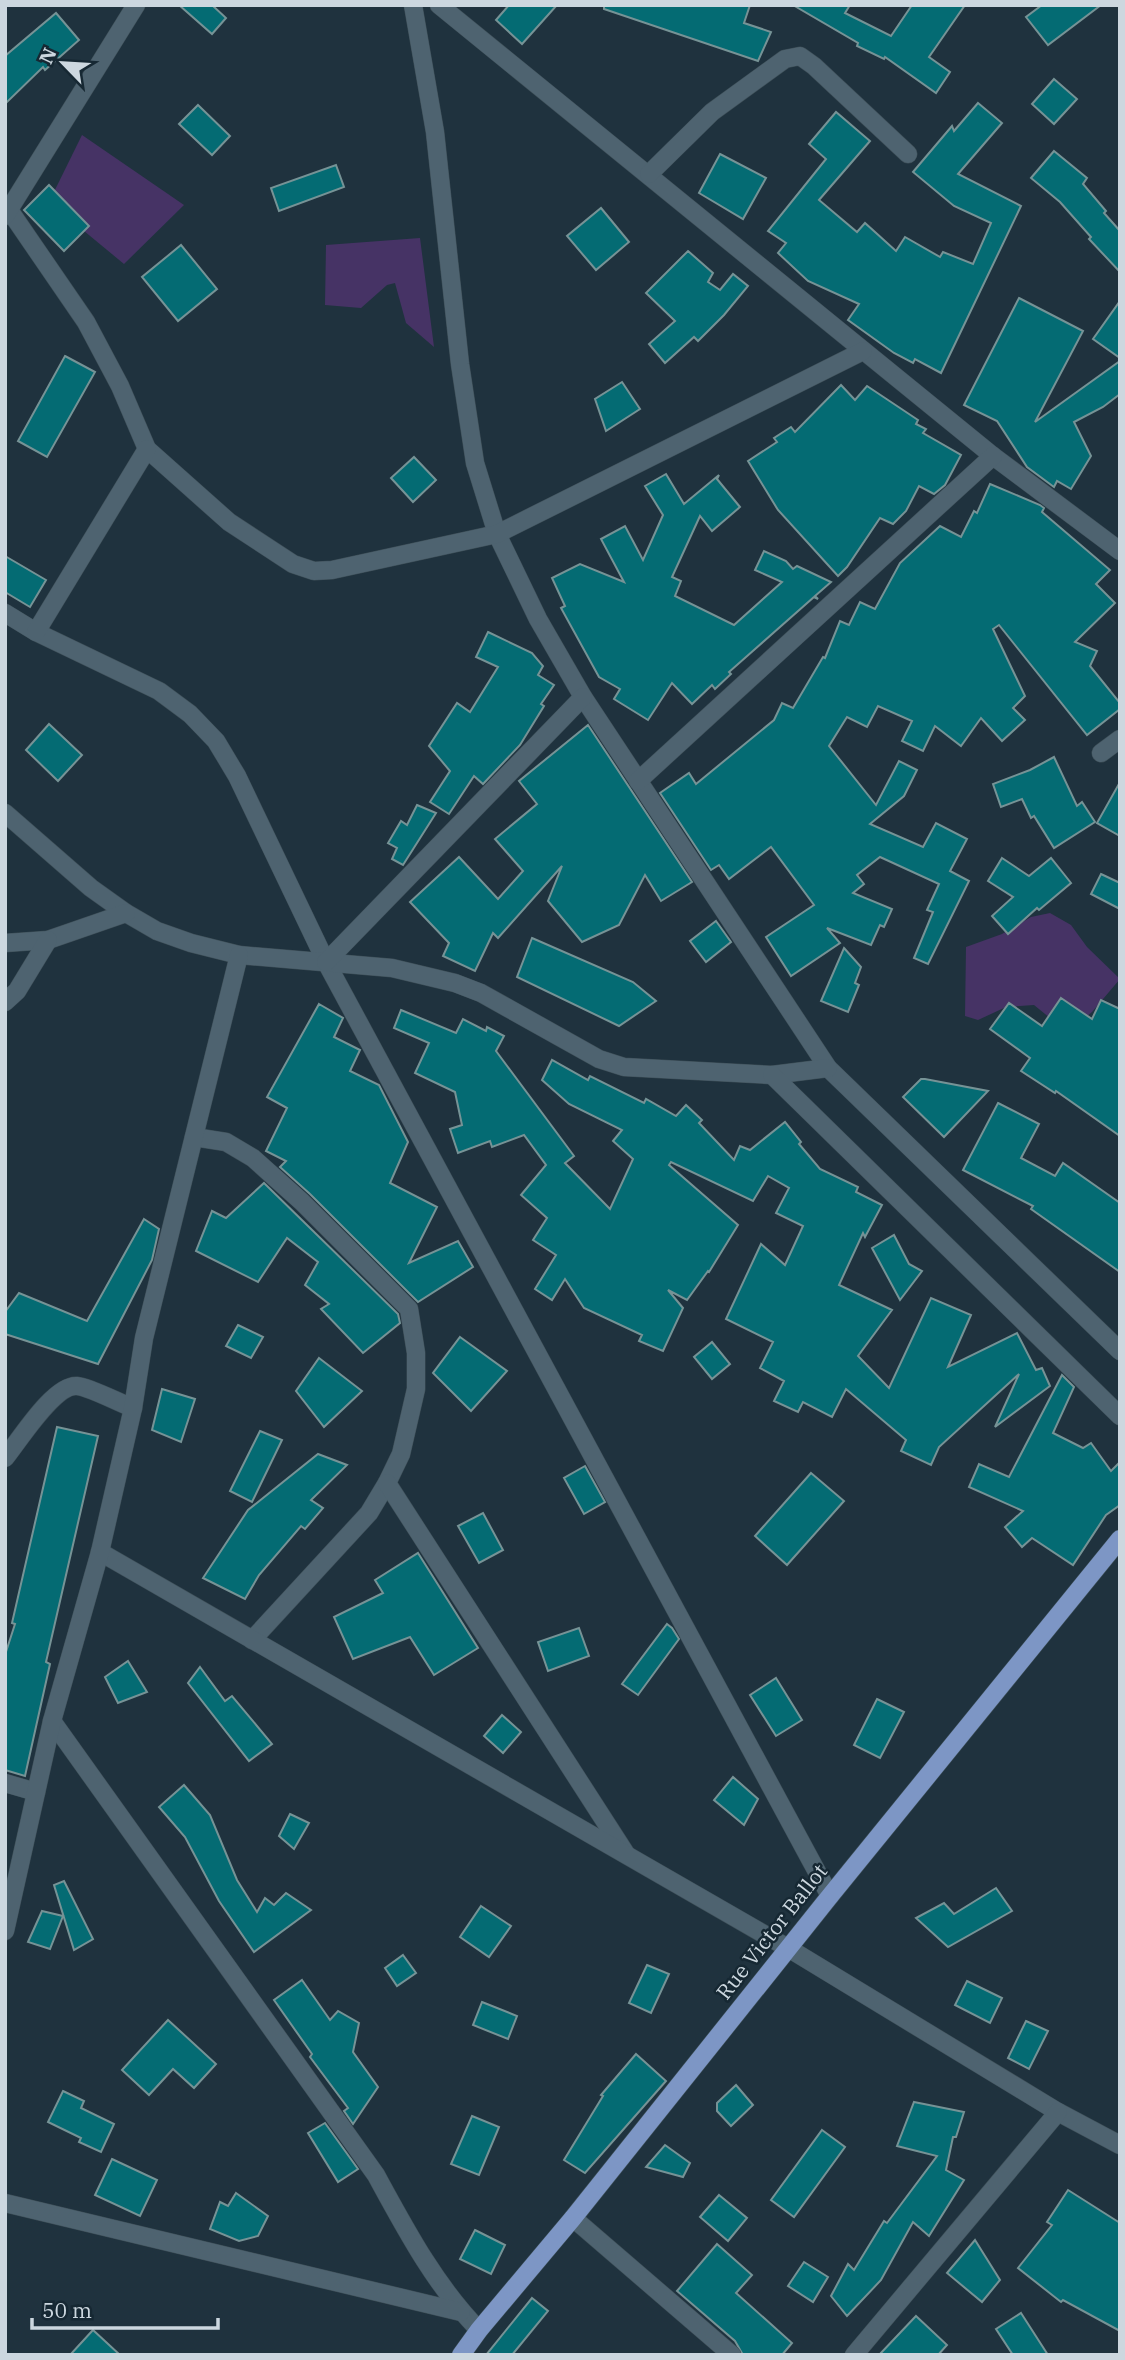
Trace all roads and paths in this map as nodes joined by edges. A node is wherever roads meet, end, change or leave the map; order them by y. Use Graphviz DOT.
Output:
graph roads {
  1 [pos="136,5"];
  2 [pos="413,5"];
  3 [pos="439,5"];
  4 [pos="908,154"];
  5 [pos="649,174"];
  6 [pos="7,209"];
  7 [pos="863,351"];
  8 [pos="147,449"];
  9 [pos="993,456"];
  10 [pos="497,534"];
  11 [pos="1120,551"];
  12 [pos="5,613"];
  13 [pos="36,632"];
  14 [pos="583,697"];
  15 [pos="1120,739"];
  16 [pos="1101,754"];
  17 [pos="638,781"];
  18 [pos="5,813"];
  19 [pos="125,913"];
  20 [pos="48,940"];
  21 [pos="5,943"];
  22 [pos="239,955"];
  23 [pos="326,962"];
  24 [pos="5,1002"];
  25 [pos="828,1068"];
  26 [pos="772,1076"];
  27 [pos="194,1137"];
  28 [pos="1120,1351"];
  29 [pos="133,1408"];
  30 [pos="1120,1416"];
  31 [pos="5,1458"];
  32 [pos="387,1483"];
  33 [pos="1120,1539"];
  34 [pos="100,1552"];
  35 [pos="252,1640"];
  36 [pos="52,1720"];
  37 [pos="5,1783"];
  38 [pos="36,1793"];
  39 [pos="628,1856"];
  40 [pos="830,1896"];
  41 [pos="5,1931"];
  42 [pos="789,1948"];
  43 [pos="1058,2112"];
  44 [pos="1120,2145"];
  45 [pos="5,2203"];
  46 [pos="573,2218"];
  47 [pos="461,2312"];
  48 [pos="479,2330"];
  49 [pos="461,2355"];
  50 [pos="732,2355"];
  51 [pos="854,2355"];
  1 -- 6 [label="street"];
  2 -- 10 [label="street"];
  3 -- 5 [label="street"];
  4 -- 5 [label="street"];
  5 -- 7 [label="street"];
  6 -- 8 [label="street"];
  7 -- 9 [label="street"];
  7 -- 10 [label="street"];
  8 -- 10 [label="street"];
  8 -- 13 [label="street"];
  9 -- 11 [label="street"];
  9 -- 17 [label="street"];
  10 -- 14 [label="street"];
  12 -- 13 [label="street"];
  13 -- 23 [label="street"];
  14 -- 17 [label="street"];
  14 -- 23 [label="street"];
  15 -- 16 [label="street"];
  17 -- 25 [label="street"];
  18 -- 19 [label="street"];
  19 -- 20 [label="street"];
  19 -- 22 [label="street"];
  20 -- 21 [label="street"];
  20 -- 24 [label="street"];
  22 -- 23 [label="street"];
  22 -- 27 [label="street"];
  23 -- 26 [label="street"];
  23 -- 40 [label="street"];
  25 -- 26 [label="street"];
  25 -- 28 [label="street"];
  26 -- 30 [label="street"];
  27 -- 29 [label="street"];
  27 -- 32 [label="street"];
  29 -- 31 [label="street"];
  29 -- 34 [label="street"];
  32 -- 35 [label="street"];
  32 -- 39 [label="street"];
  33 -- 40 [label="main road, Rue Victor Ballot"];
  34 -- 35 [label="street"];
  34 -- 36 [label="street"];
  35 -- 39 [label="street"];
  36 -- 38 [label="street"];
  36 -- 47 [label="street"];
  37 -- 38 [label="street"];
  38 -- 41 [label="street"];
  39 -- 42 [label="street"];
  40 -- 42 [label="main road, Rue Victor Ballot"];
  42 -- 43 [label="street"];
  42 -- 46 [label="main road, Rue Victor Ballot"];
  43 -- 44 [label="street"];
  43 -- 51 [label="street"];
  45 -- 47 [label="street"];
  46 -- 48 [label="main road, Rue Victor Ballot"];
  46 -- 50 [label="street"];
  47 -- 48 [label="street"];
  48 -- 49 [label="main road, Rue Victor Ballot"];
}
